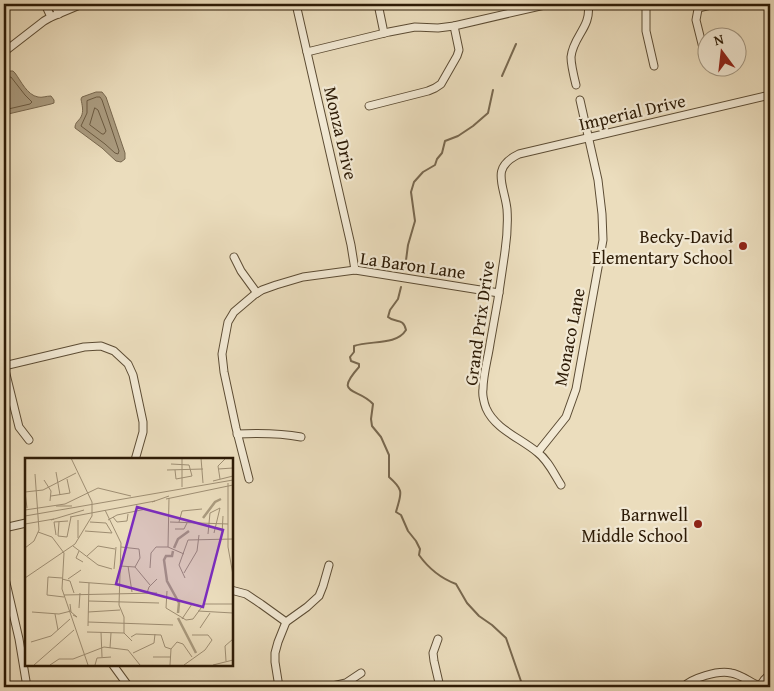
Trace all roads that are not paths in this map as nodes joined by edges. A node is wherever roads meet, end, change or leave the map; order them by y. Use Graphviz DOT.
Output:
graph roads {
  1 [pos="45,4"];
  2 [pos="54,4"];
  3 [pos="82,4"];
  4 [pos="296,4"];
  5 [pos="378,4"];
  6 [pos="549,4"];
  7 [pos="588,4"];
  8 [pos="646,4"];
  9 [pos="715,4"];
  10 [pos="770,4"];
  11 [pos="540,5"];
  12 [pos="698,6"];
  13 [pos="59,14"];
  14 [pos="51,17"];
  15 [pos="770,19"];
  16 [pos="454,26"];
  17 [pos="698,28"];
  18 [pos="384,33"];
  19 [pos="4,52"];
  20 [pos="307,52"];
  21 [pos="654,66"];
  22 [pos="576,85"];
  23 [pos="770,95"];
  24 [pos="580,100"];
  25 [pos="369,106"];
  26 [pos="588,138"];
  27 [pos="504,164"];
  28 [pos="234,257"];
  29 [pos="355,270"];
  30 [pos="256,293"];
  31 [pos="499,293"];
  32 [pos="4,366"];
  33 [pos="238,434"];
  34 [pos="301,437"];
  35 [pos="29,440"];
  36 [pos="538,452"];
  37 [pos="136,458"];
  38 [pos="249,479"];
  39 [pos="561,485"];
  40 [pos="25,523"];
  41 [pos="4,528"];
  42 [pos="329,564"];
  43 [pos="4,574"];
  44 [pos="232,590"];
  45 [pos="286,622"];
  46 [pos="438,639"];
  47 [pos="114,666"];
  48 [pos="361,673"];
  49 [pos="770,674"];
  50 [pos="27,687"];
  51 [pos="129,687"];
  52 [pos="279,687"];
  53 [pos="328,687"];
  54 [pos="440,687"];
  55 [pos="683,687"];
  56 [pos="759,687"];
  1 -- 14 [label="street"];
  2 -- 13 [label="street"];
  3 -- 13 [label="street"];
  4 -- 20 [label="street, Monza Drive"];
  5 -- 18 [label="street"];
  6 -- 11 [label="street"];
  7 -- 22 [label="street"];
  8 -- 21 [label="street"];
  9 -- 12 [label="street"];
  10 -- 15 [label="street"];
  11 -- 16 [label="street"];
  12 -- 17 [label="street"];
  13 -- 14 [label="street"];
  14 -- 19 [label="street"];
  16 -- 18 [label="street"];
  16 -- 25 [label="street"];
  18 -- 20 [label="street"];
  20 -- 29 [label="street, Monza Drive"];
  23 -- 26 [label="street, Imperial Drive"];
  24 -- 26 [label="street, Monaco Lane"];
  26 -- 27 [label="street, Imperial Drive"];
  26 -- 36 [label="street, Monaco Lane"];
  27 -- 31 [label="street, Grand Prix Drive"];
  28 -- 30 [label="street"];
  29 -- 30 [label="street, La Baron Lane"];
  29 -- 31 [label="street, La Baron Lane"];
  30 -- 33 [label="street, La Baron Lane"];
  31 -- 36 [label="street, Grand Prix Drive"];
  32 -- 35 [label="street"];
  32 -- 37 [label="street"];
  33 -- 34 [label="street"];
  33 -- 38 [label="street, La Baron Lane"];
  36 -- 39 [label="street, Grand Prix Drive"];
  40 -- 41 [label="street"];
  42 -- 45 [label="street"];
  43 -- 50 [label="street"];
  44 -- 45 [label="street"];
  45 -- 52 [label="street"];
  46 -- 54 [label="street"];
  47 -- 51 [label="street"];
  48 -- 53 [label="street"];
  49 -- 56 [label="street"];
  55 -- 56 [label="street"];
}
